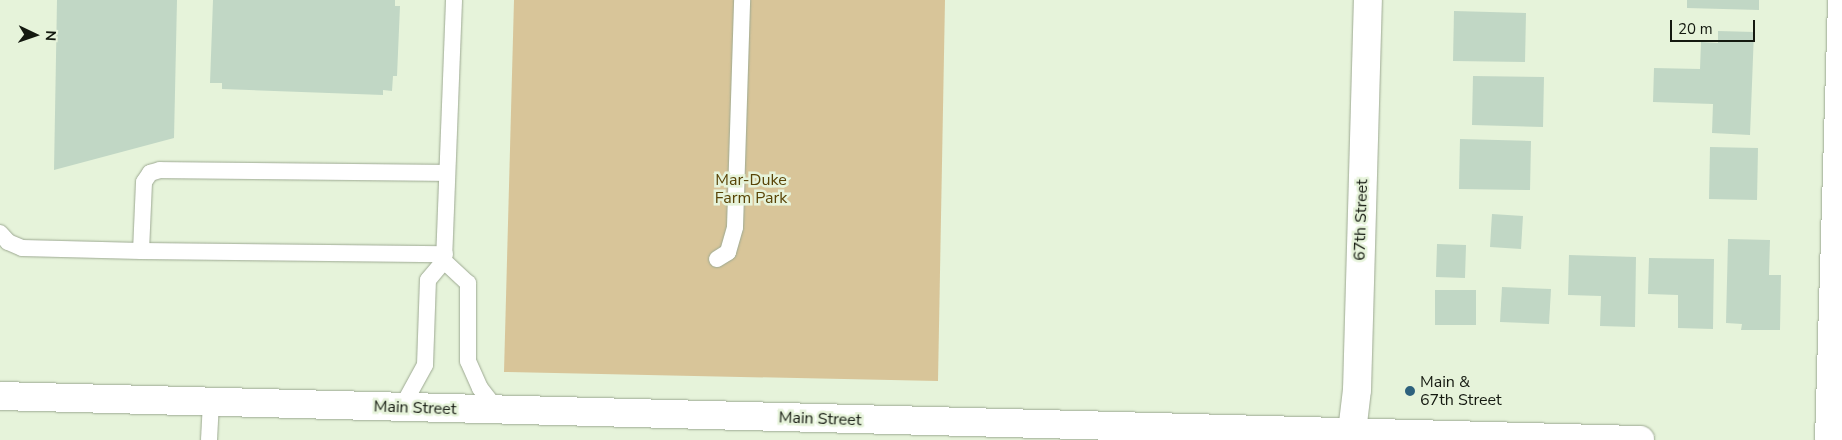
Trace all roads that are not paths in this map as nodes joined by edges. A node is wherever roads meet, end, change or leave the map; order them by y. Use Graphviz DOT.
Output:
graph roads {
  1 [pos="454,0"];
  2 [pos="742,0"];
  3 [pos="1368,0"];
  4 [pos="1842,0"];
  5 [pos="446,173"];
  6 [pos="0,233"];
  7 [pos="141,251"];
  8 [pos="445,257"];
  9 [pos="717,259"];
  10 [pos="0,396"];
  11 [pos="211,402"];
  12 [pos="402,407"];
  13 [pos="497,410"];
  14 [pos="1351,436"];
  15 [pos="209,440"];
  16 [pos="1609,440"];
  17 [pos="1640,440"];
  18 [pos="1830,440"];
  1 -- 5 [label="lane"];
  2 -- 9 [label="lane"];
  3 -- 14 [label="main road, 67th Street"];
  4 -- 18 [label="main road"];
  5 -- 7 [label="lane"];
  5 -- 8 [label="lane"];
  6 -- 7 [label="lane"];
  7 -- 8 [label="lane"];
  8 -- 12 [label="lane"];
  8 -- 13 [label="lane"];
  10 -- 11 [label="main road, Main Street"];
  11 -- 12 [label="main road, Main Street"];
  11 -- 15 [label="lane"];
  12 -- 13 [label="main road, Main Street"];
  13 -- 14 [label="main road, Main Street"];
  14 -- 16 [label="main road, Main Street"];
  16 -- 17 [label="main road, Main Street"];
}
